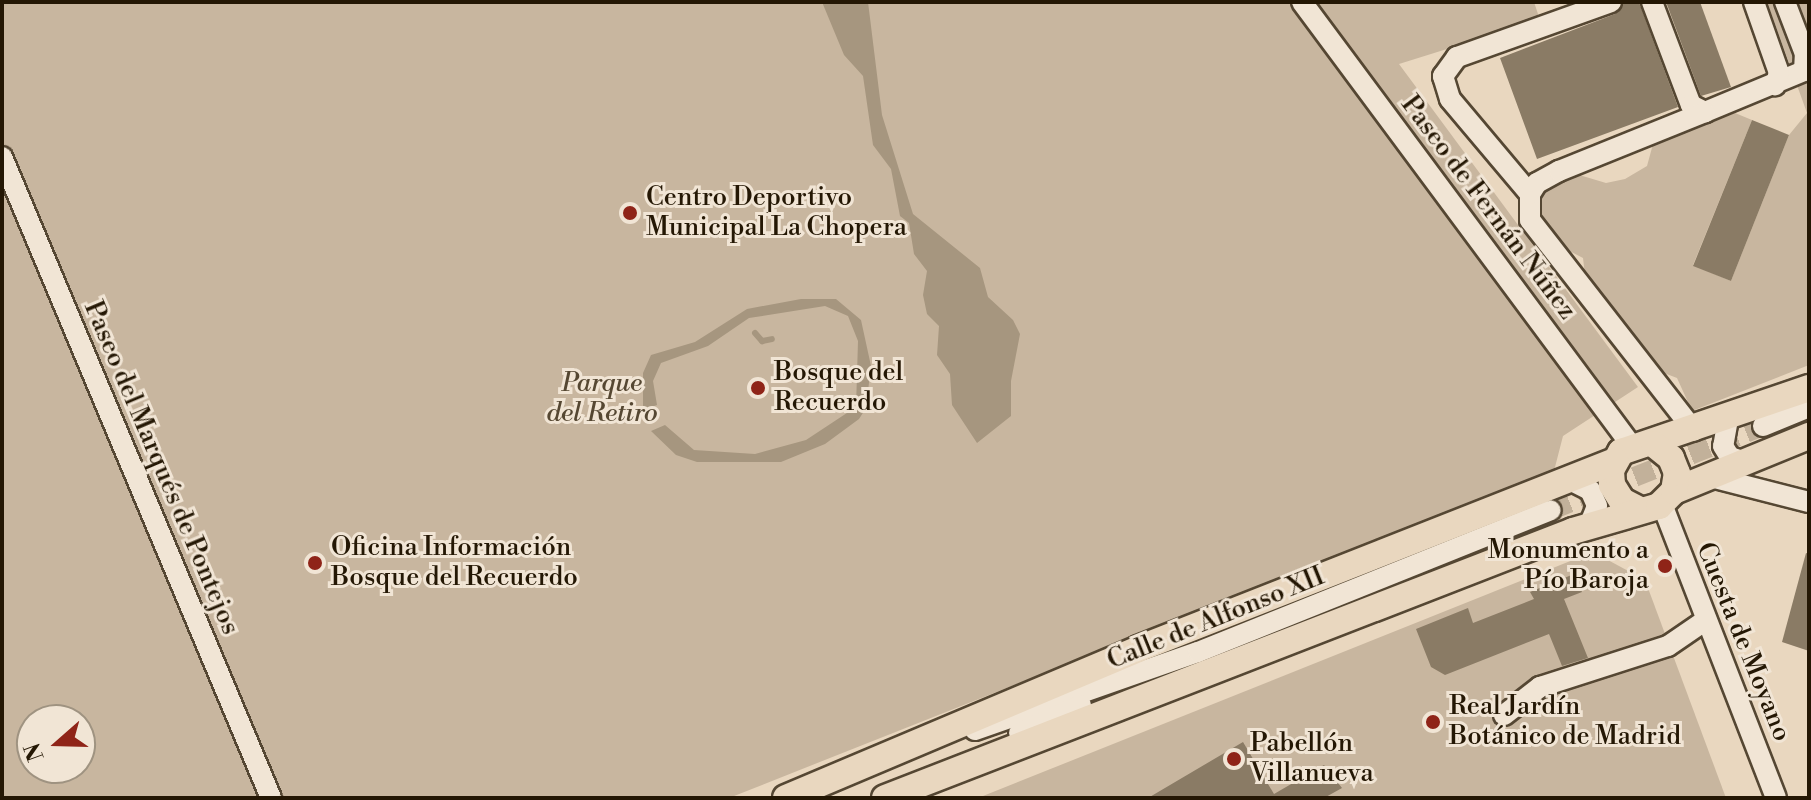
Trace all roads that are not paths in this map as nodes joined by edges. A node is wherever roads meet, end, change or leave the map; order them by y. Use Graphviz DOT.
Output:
graph roads {
  1 [pos="1302,2"];
  2 [pos="1611,2"];
  3 [pos="1652,2"];
  4 [pos="1754,2"];
  5 [pos="1785,2"];
  6 [pos="1806,70"];
  7 [pos="1775,85"];
  8 [pos="1705,112"];
  9 [pos="2,157"];
  10 [pos="1530,194"];
  11 [pos="1809,388"];
  12 [pos="1809,407"];
  13 [pos="1728,419"];
  14 [pos="1763,426"];
  15 [pos="1694,431"];
  16 [pos="1809,436"];
  17 [pos="1633,450"];
  18 [pos="1746,462"];
  19 [pos="1711,477"];
  20 [pos="1568,479"];
  21 [pos="1658,502"];
  22 [pos="1809,502"];
  23 [pos="1551,510"];
  24 [pos="1589,526"];
  25 [pos="1706,620"];
  26 [pos="1198,652"];
  27 [pos="1504,715"];
  28 [pos="820,785"];
  29 [pos="271,798"];
  30 [pos="786,798"];
  31 [pos="878,798"];
  32 [pos="885,798"];
  33 [pos="1776,798"];
  1 -- 17 [label="street, Paseo de Fernán Núñez"];
  2 -- 10 [label="street"];
  3 -- 8 [label="street"];
  4 -- 7 [label="street"];
  5 -- 6 [label="street"];
  6 -- 7 [label="street"];
  7 -- 8 [label="street"];
  8 -- 10 [label="street"];
  9 -- 29 [label="street, Paseo del Marqués de Pontejos"];
  10 -- 15 [label="street"];
  11 -- 13 [label="main road, Calle de Alfonso XII"];
  12 -- 14 [label="street"];
  13 -- 15 [label="main road, Calle de Alfonso XII"];
  13 -- 18 [label="street"];
  15 -- 17 [label="main road, Calle de Alfonso XII"];
  16 -- 18 [label="main road, Calle de Alfonso XII"];
  17 -- 20 [label="main road, Calle de Alfonso XII"];
  17 -- 21 [label="main road"];
  17 -- 21 [label="main road"];
  18 -- 19 [label="main road, Calle de Alfonso XII"];
  19 -- 21 [label="main road, Calle de Alfonso XII"];
  19 -- 22 [label="street"];
  20 -- 24 [label="street"];
  20 -- 28 [label="main road, Calle de Alfonso XII"];
  21 -- 24 [label="main road, Calle de Alfonso XII"];
  21 -- 25 [label="street, Cuesta de Moyano"];
  23 -- 26 [label="street, Calle de Alfonso XII"];
  24 -- 32 [label="main road, Calle de Alfonso XII"];
  25 -- 27 [label="street"];
  25 -- 33 [label="street, Cuesta de Moyano"];
  26 -- 28 [label="street, Calle de Alfonso XII"];
  26 -- 31 [label="street, Calle de Alfonso XII"];
  28 -- 30 [label="main road, Calle de Alfonso XII"];
}
